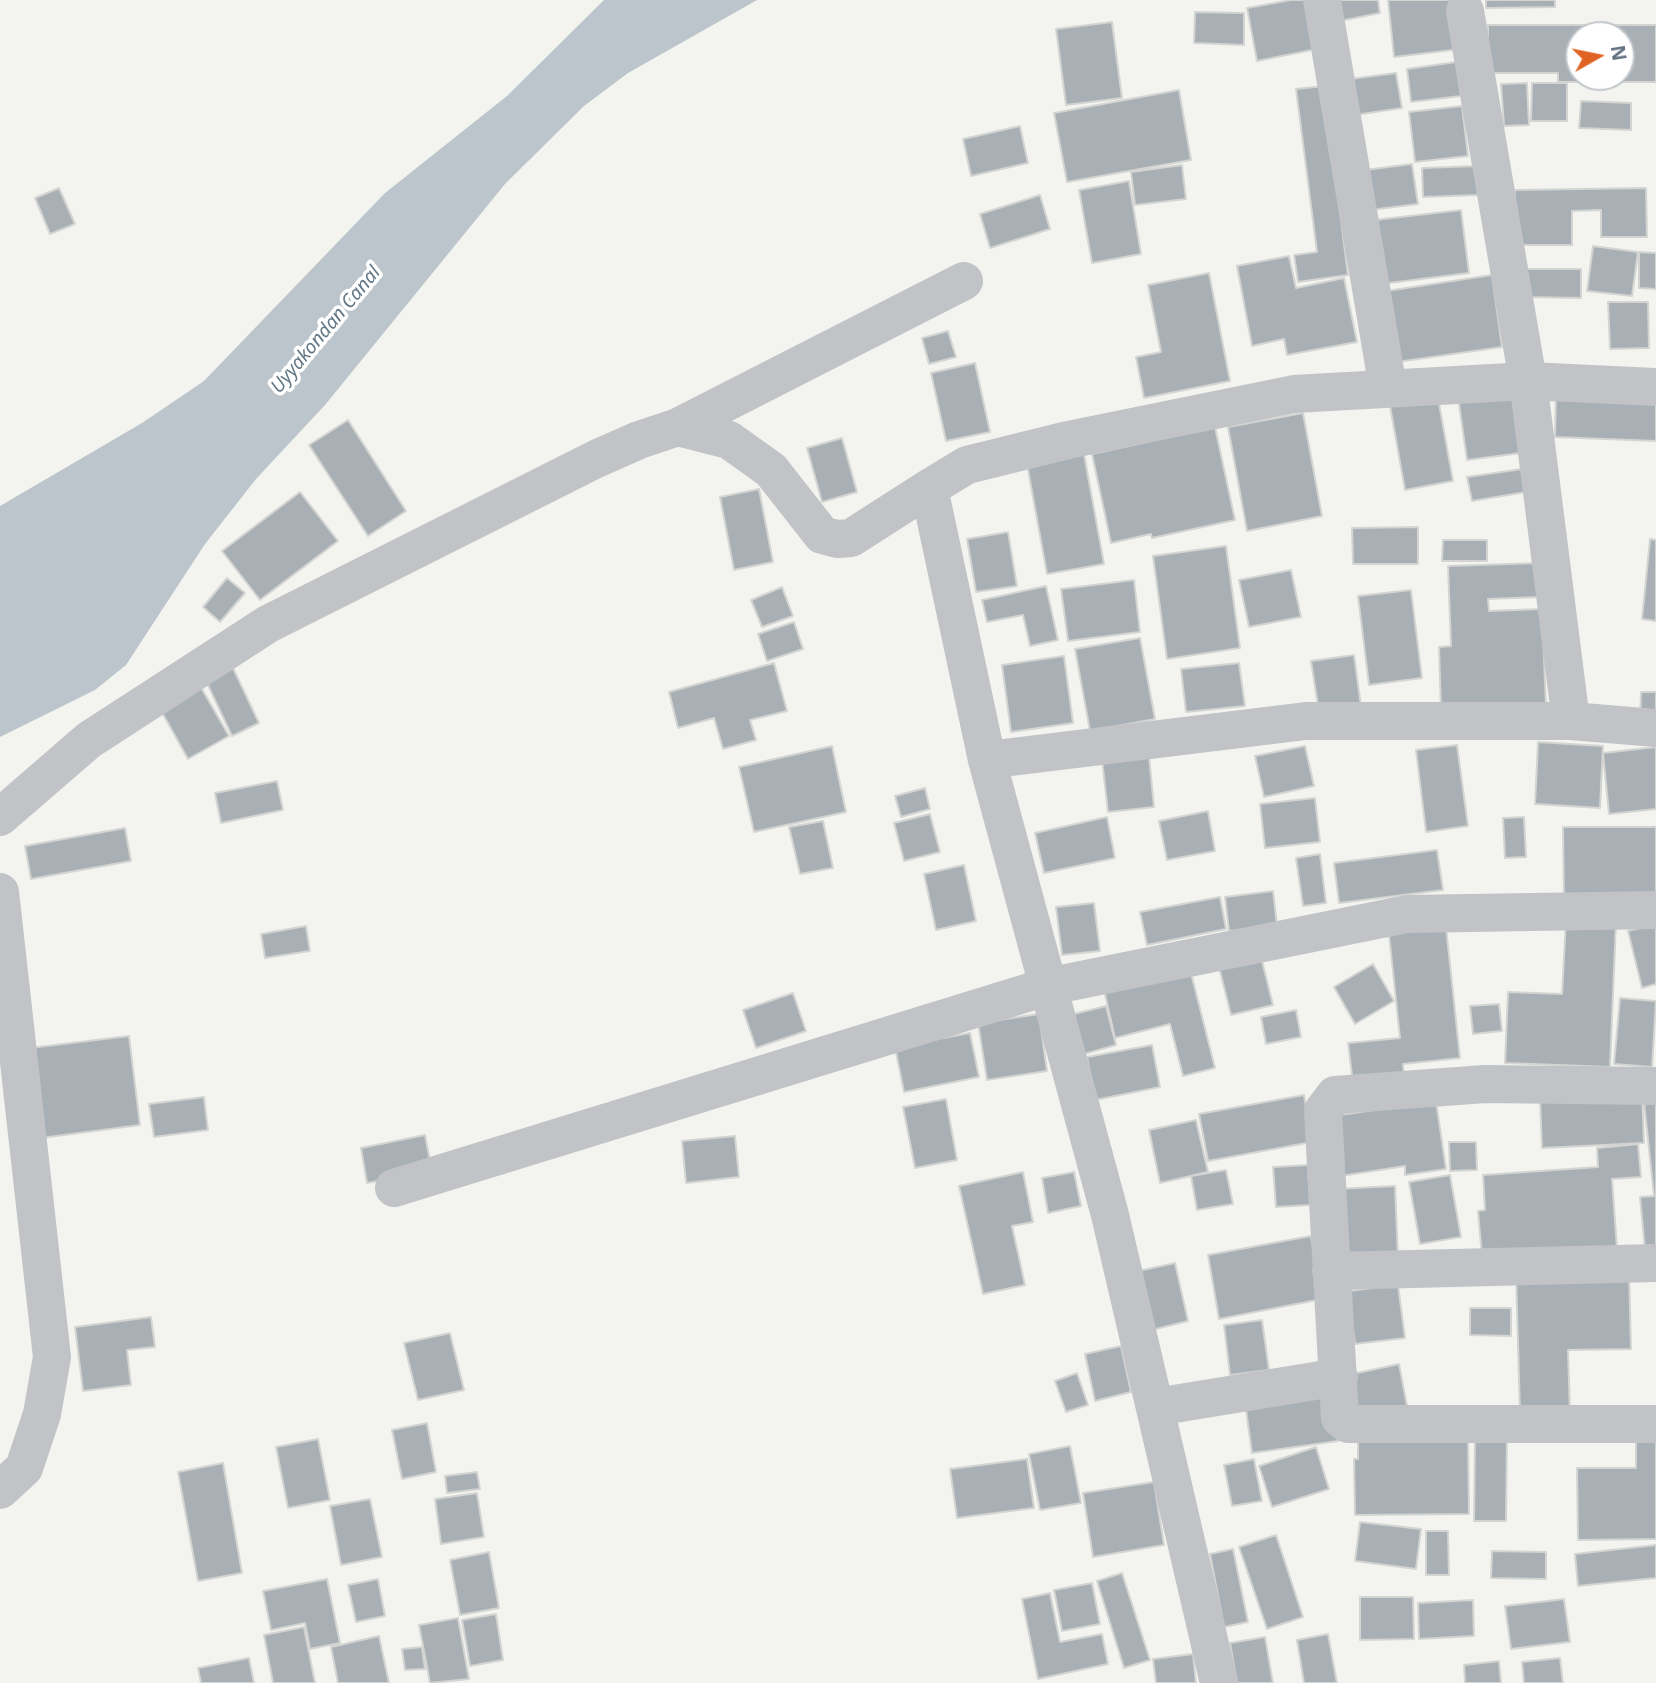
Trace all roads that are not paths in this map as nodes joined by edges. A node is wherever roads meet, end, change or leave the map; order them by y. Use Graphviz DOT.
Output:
graph roads {
  1 [pos="1322,0"];
  2 [pos="1465,11"];
  3 [pos="964,281"];
  4 [pos="1528,381"];
  5 [pos="1656,387"];
  6 [pos="1388,388"];
  7 [pos="678,427"];
  8 [pos="929,488"];
  9 [pos="1571,721"];
  10 [pos="1656,728"];
  11 [pos="987,760"];
  12 [pos="0,817"];
  13 [pos="0,892"];
  14 [pos="1656,910"];
  15 [pos="1046,987"];
  16 [pos="1656,1086"];
  17 [pos="394,1188"];
  18 [pos="1656,1263"];
  19 [pos="1331,1271"];
  20 [pos="1339,1377"];
  21 [pos="1156,1407"];
  22 [pos="1656,1424"];
  23 [pos="0,1490"];
  24 [pos="1219,1683"];
  1 -- 6 [label="street"];
  2 -- 4 [label="street"];
  3 -- 7 [label="street"];
  4 -- 5 [label="street"];
  4 -- 6 [label="street"];
  4 -- 9 [label="street"];
  6 -- 8 [label="street"];
  7 -- 8 [label="street"];
  7 -- 12 [label="street"];
  8 -- 11 [label="street"];
  9 -- 10 [label="street"];
  9 -- 11 [label="street"];
  11 -- 15 [label="street"];
  13 -- 23 [label="street"];
  14 -- 15 [label="street"];
  15 -- 17 [label="street"];
  15 -- 21 [label="street"];
  16 -- 19 [label="street"];
  18 -- 19 [label="street"];
  19 -- 20 [label="street"];
  20 -- 21 [label="street"];
  20 -- 22 [label="street"];
  21 -- 24 [label="street"];
}
